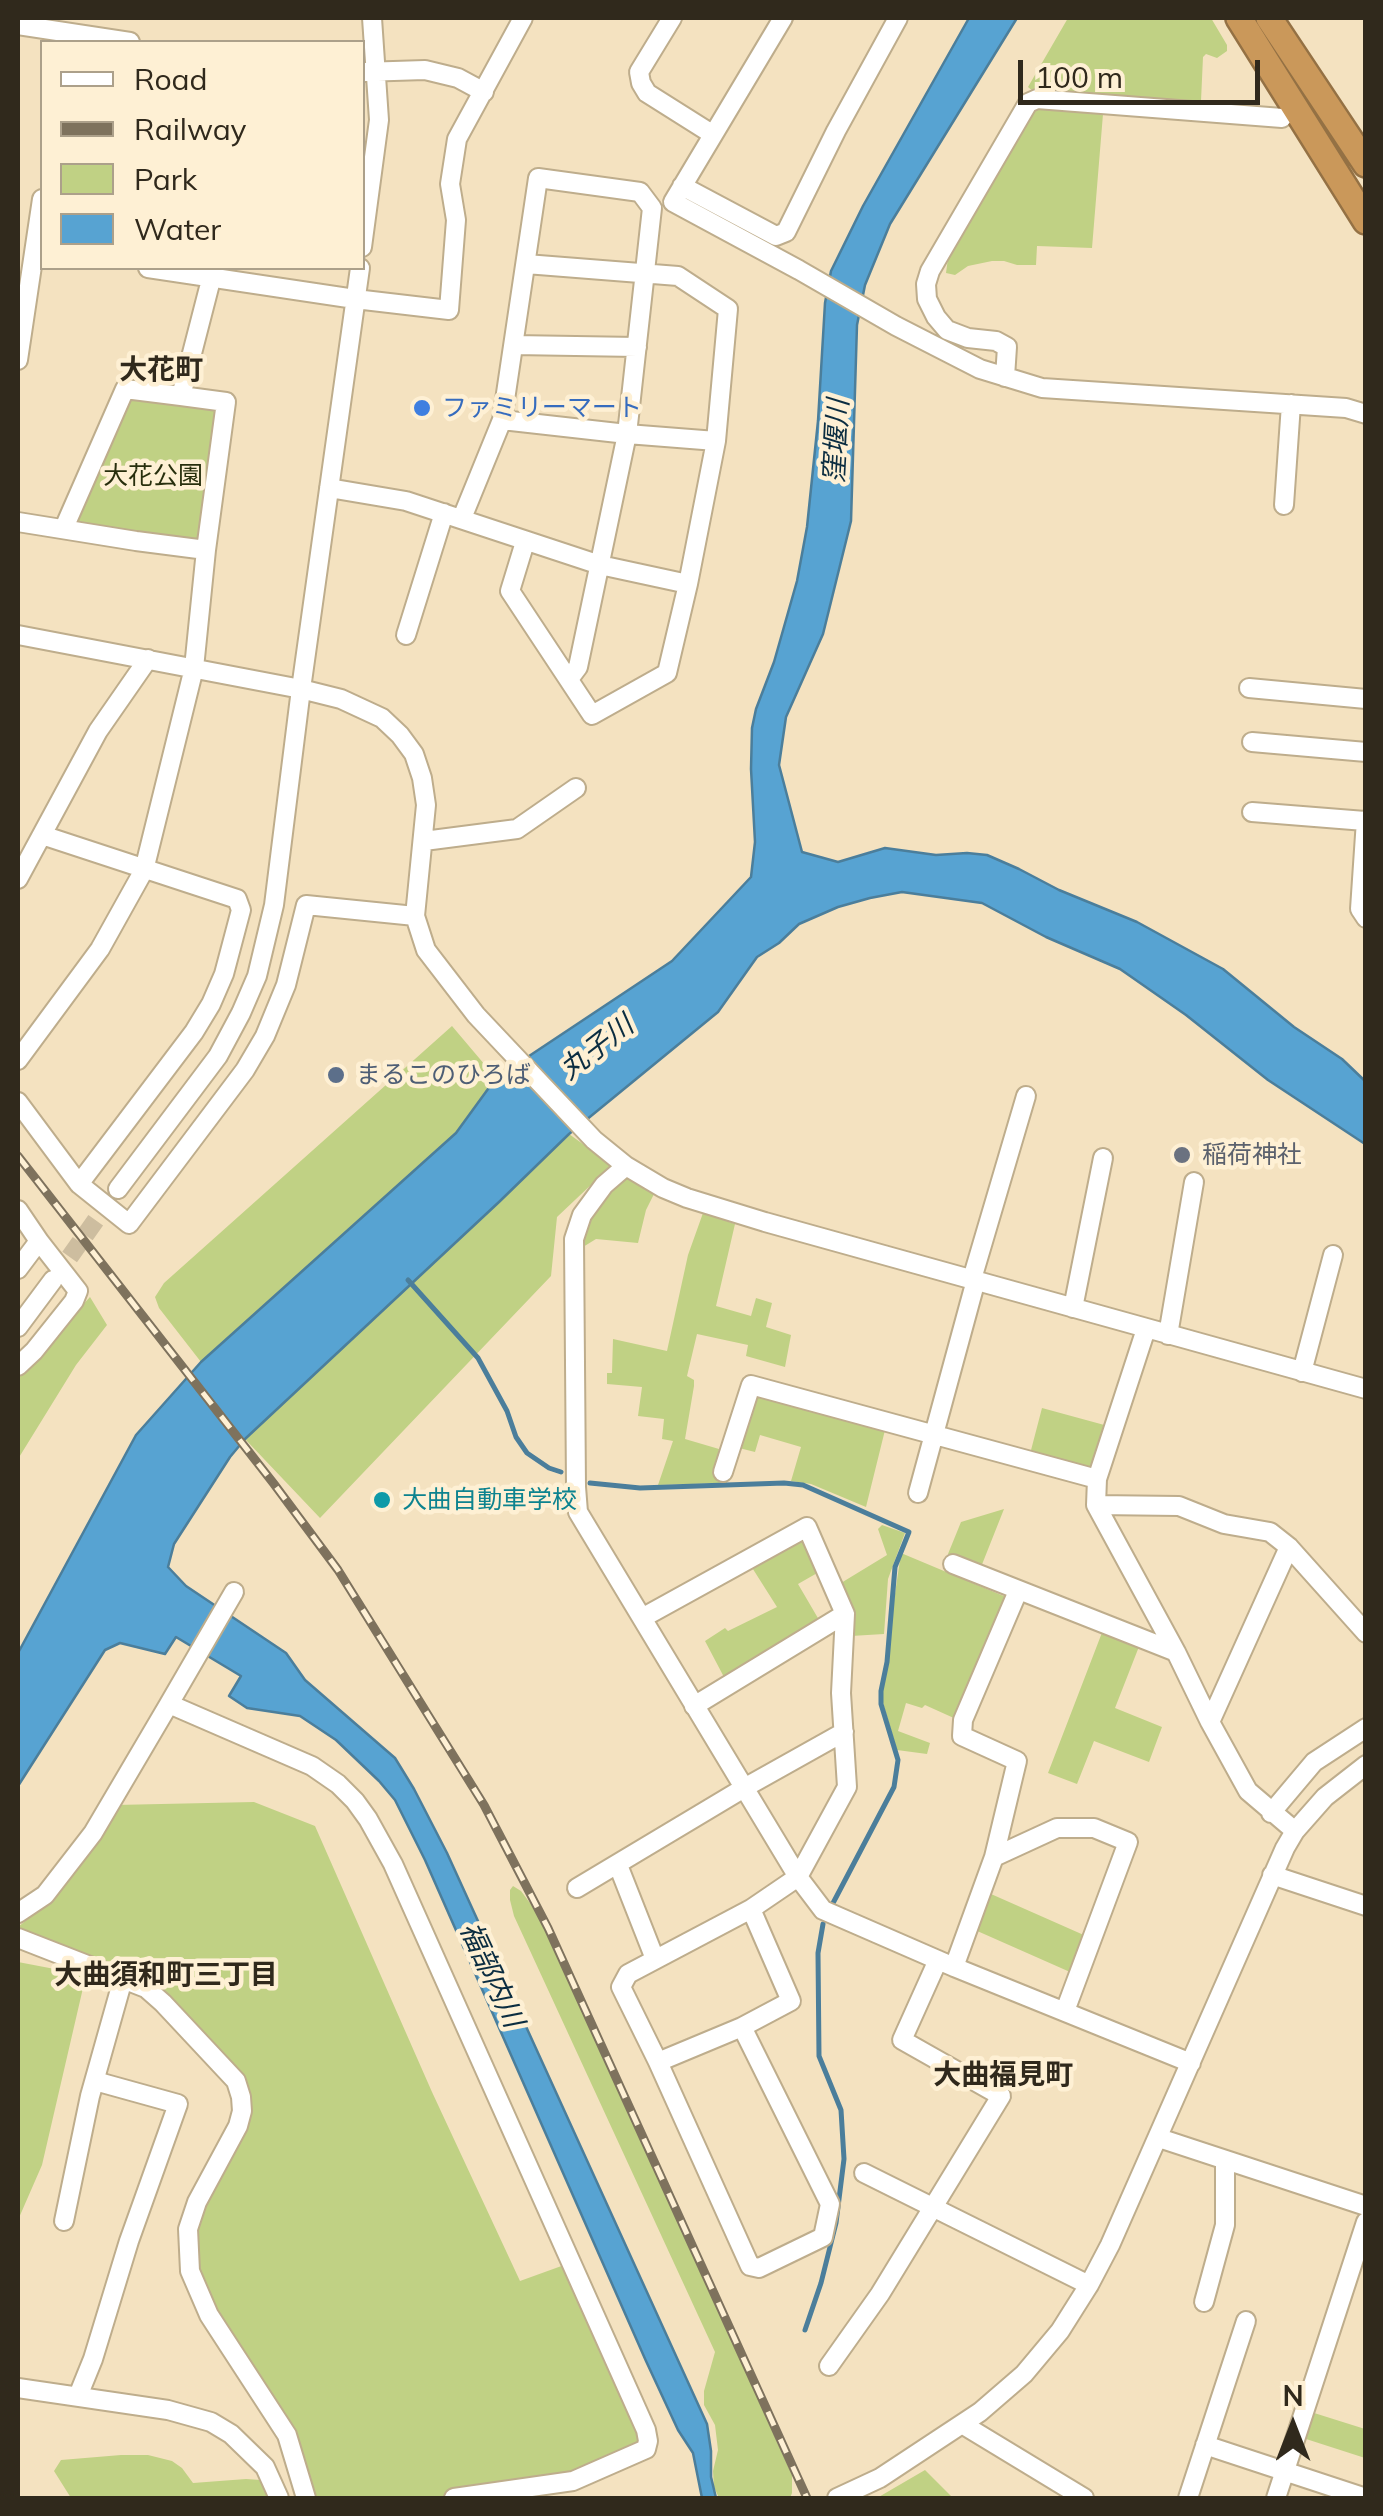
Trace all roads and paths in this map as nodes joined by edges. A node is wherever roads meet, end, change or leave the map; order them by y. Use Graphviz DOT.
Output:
graph roads {
  1 [pos="372,18"];
  2 [pos="523,18"];
  3 [pos="672,18"];
  4 [pos="783,18"];
  5 [pos="1239,18"];
  6 [pos="1269,18"];
  7 [pos="890,21"];
  8 [pos="18,25"];
  9 [pos="68,31"];
  10 [pos="119,40"];
  11 [pos="370,71"];
  12 [pos="484,92"];
  13 [pos="1282,118"];
  14 [pos="712,134"];
  15 [pos="1366,164"];
  16 [pos="678,194"];
  17 [pos="652,208"];
  18 [pos="40,209"];
  19 [pos="1366,221"];
  20 [pos="365,224"];
  21 [pos="32,249"];
  22 [pos="526,264"];
  23 [pos="173,270"];
  24 [pos="360,270"];
  25 [pos="213,273"];
  26 [pos="645,273"];
  27 [pos="355,299"];
  28 [pos="514,345"];
  29 [pos="637,347"];
  30 [pos="18,360"];
  31 [pos="1005,377"];
  32 [pos="181,396"];
  33 [pos="1291,404"];
  34 [pos="1366,414"];
  35 [pos="502,420"];
  36 [pos="626,434"];
  37 [pos="716,441"];
  38 [pos="329,488"];
  39 [pos="1284,505"];
  40 [pos="453,516"];
  41 [pos="18,522"];
  42 [pos="64,528"];
  43 [pos="525,542"];
  44 [pos="206,550"];
  45 [pos="600,565"];
  46 [pos="688,584"];
  47 [pos="18,635"];
  48 [pos="406,635"];
  49 [pos="148,659"];
  50 [pos="194,668"];
  51 [pos="569,678"];
  52 [pos="1249,688"];
  53 [pos="300,689"];
  54 [pos="1366,699"];
  55 [pos="1252,742"];
  56 [pos="1366,752"];
  57 [pos="576,788"];
  58 [pos="1252,812"];
  59 [pos="1366,821"];
  60 [pos="42,835"];
  61 [pos="424,841"];
  62 [pos="1364,849"];
  63 [pos="144,870"];
  64 [pos="18,879"];
  65 [pos="415,916"];
  66 [pos="1366,918"];
  67 [pos="18,1060"];
  68 [pos="1026,1096"];
  69 [pos="18,1102"];
  70 [pos="1103,1158"];
  71 [pos="626,1166"];
  72 [pos="1194,1182"];
  73 [pos="79,1184"];
  74 [pos="118,1189"];
  75 [pos="18,1210"];
  76 [pos="39,1241"];
  77 [pos="1334,1255"];
  78 [pos="18,1269"];
  79 [pos="53,1280"];
  80 [pos="974,1280"];
  81 [pos="1073,1308"];
  82 [pos="18,1327"];
  83 [pos="1146,1329"];
  84 [pos="1168,1335"];
  85 [pos="18,1366"];
  86 [pos="1302,1372"];
  87 [pos="1366,1389"];
  88 [pos="934,1435"];
  89 [pos="723,1472"];
  90 [pos="1097,1480"];
  91 [pos="918,1494"];
  92 [pos="1096,1505"];
  93 [pos="1289,1547"];
  94 [pos="953,1564"];
  95 [pos="1018,1591"];
  96 [pos="234,1592"];
  97 [pos="845,1614"];
  98 [pos="642,1618"];
  99 [pos="1366,1632"];
  100 [pos="1176,1652"];
  101 [pos="169,1704"];
  102 [pos="694,1706"];
  103 [pos="1210,1722"];
  104 [pos="1366,1728"];
  105 [pos="844,1732"];
  106 [pos="1366,1765"];
  107 [pos="744,1788"];
  108 [pos="1272,1813"];
  109 [pos="1295,1831"];
  110 [pos="994,1857"];
  111 [pos="618,1865"];
  112 [pos="1272,1875"];
  113 [pos="798,1878"];
  114 [pos="578,1888"];
  115 [pos="1366,1906"];
  116 [pos="750,1909"];
  117 [pos="18,1914"];
  118 [pos="18,1938"];
  119 [pos="655,1959"];
  120 [pos="946,1963"];
  121 [pos="123,1979"];
  122 [pos="1065,2011"];
  123 [pos="742,2027"];
  124 [pos="658,2062"];
  125 [pos="1190,2063"];
  126 [pos="95,2081"];
  127 [pos="1159,2138"];
  128 [pos="1225,2160"];
  129 [pos="864,2173"];
  130 [pos="1366,2206"];
  131 [pos="934,2208"];
  132 [pos="64,2221"];
  133 [pos="1366,2222"];
  134 [pos="1089,2285"];
  135 [pos="1204,2302"];
  136 [pos="1246,2321"];
  137 [pos="829,2366"];
  138 [pos="18,2388"];
  139 [pos="78,2396"];
  140 [pos="962,2424"];
  141 [pos="1205,2445"];
  142 [pos="1284,2472"];
  143 [pos="279,2498"];
  144 [pos="306,2498"];
  145 [pos="454,2498"];
  146 [pos="836,2498"];
  147 [pos="1084,2498"];
  148 [pos="1188,2498"];
  149 [pos="1276,2498"];
  150 [pos="1366,2498"];
  1 -- 11 [label="street"];
  2 -- 12 [label="street"];
  3 -- 14 [label="street"];
  4 -- 14 [label="street"];
  5 -- 19 [label="highway"];
  6 -- 15 [label="highway"];
  7 -- 16 [label="street"];
  8 -- 9 [label="street"];
  9 -- 10 [label="street"];
  11 -- 12 [label="street"];
  11 -- 20 [label="street"];
  12 -- 27 [label="street"];
  13 -- 31 [label="street"];
  14 -- 16 [label="street"];
  16 -- 17 [label="street"];
  16 -- 31 [label="street"];
  17 -- 22 [label="street"];
  17 -- 26 [label="street"];
  18 -- 21 [label="street"];
  21 -- 30 [label="street"];
  22 -- 26 [label="street"];
  22 -- 28 [label="street"];
  23 -- 25 [label="street"];
  24 -- 27 [label="street"];
  25 -- 27 [label="street"];
  25 -- 32 [label="street"];
  26 -- 29 [label="street"];
  26 -- 37 [label="street"];
  27 -- 38 [label="street"];
  28 -- 29 [label="street"];
  28 -- 35 [label="street"];
  29 -- 36 [label="street"];
  31 -- 33 [label="street"];
  32 -- 42 [label="street"];
  32 -- 44 [label="street"];
  33 -- 34 [label="street"];
  33 -- 39 [label="street"];
  35 -- 36 [label="street"];
  35 -- 40 [label="street"];
  36 -- 37 [label="street"];
  36 -- 45 [label="street"];
  37 -- 46 [label="street"];
  38 -- 40 [label="street"];
  38 -- 53 [label="street"];
  40 -- 43 [label="street"];
  40 -- 48 [label="street"];
  41 -- 42 [label="street"];
  42 -- 44 [label="street"];
  43 -- 45 [label="street"];
  43 -- 51 [label="street"];
  44 -- 50 [label="street"];
  45 -- 46 [label="street"];
  45 -- 51 [label="street"];
  46 -- 51 [label="street"];
  47 -- 49 [label="street"];
  49 -- 50 [label="street"];
  49 -- 60 [label="street"];
  50 -- 53 [label="street"];
  50 -- 63 [label="street"];
  52 -- 54 [label="street"];
  53 -- 61 [label="street"];
  53 -- 74 [label="street"];
  55 -- 56 [label="street"];
  57 -- 61 [label="street"];
  58 -- 59 [label="street"];
  59 -- 62 [label="street"];
  60 -- 63 [label="street"];
  60 -- 64 [label="street"];
  61 -- 65 [label="street"];
  62 -- 66 [label="street"];
  63 -- 67 [label="street"];
  63 -- 73 [label="street"];
  65 -- 71 [label="street"];
  65 -- 73 [label="street"];
  68 -- 80 [label="street"];
  69 -- 73 [label="street"];
  70 -- 81 [label="street"];
  71 -- 80 [label="street"];
  71 -- 98 [label="street"];
  72 -- 84 [label="street"];
  75 -- 76 [label="street"];
  76 -- 78 [label="street"];
  76 -- 85 [label="street"];
  77 -- 86 [label="street"];
  79 -- 82 [label="street"];
  80 -- 81 [label="street"];
  80 -- 88 [label="street"];
  81 -- 83 [label="street"];
  83 -- 84 [label="street"];
  83 -- 90 [label="street"];
  84 -- 86 [label="street"];
  86 -- 87 [label="street"];
  88 -- 89 [label="street"];
  88 -- 90 [label="street"];
  88 -- 91 [label="street"];
  90 -- 92 [label="street"];
  92 -- 93 [label="street"];
  92 -- 100 [label="street"];
  93 -- 99 [label="street"];
  93 -- 103 [label="street"];
  94 -- 95 [label="street"];
  95 -- 100 [label="street"];
  95 -- 110 [label="street"];
  96 -- 101 [label="street"];
  97 -- 98 [label="street"];
  97 -- 102 [label="street"];
  97 -- 105 [label="street"];
  98 -- 102 [label="street"];
  100 -- 103 [label="street"];
  101 -- 117 [label="street"];
  101 -- 145 [label="street"];
  102 -- 107 [label="street"];
  103 -- 108 [label="street"];
  104 -- 108 [label="street"];
  105 -- 107 [label="street"];
  105 -- 113 [label="street"];
  106 -- 109 [label="street"];
  107 -- 111 [label="street"];
  107 -- 113 [label="street"];
  108 -- 109 [label="street"];
  109 -- 112 [label="street"];
  110 -- 120 [label="street"];
  110 -- 122 [label="street"];
  111 -- 114 [label="street"];
  111 -- 119 [label="street"];
  112 -- 115 [label="street"];
  112 -- 125 [label="street"];
  113 -- 116 [label="street"];
  113 -- 120 [label="street"];
  116 -- 119 [label="street"];
  116 -- 123 [label="street"];
  118 -- 121 [label="street"];
  119 -- 124 [label="street"];
  120 -- 122 [label="street"];
  120 -- 131 [label="street"];
  121 -- 126 [label="street"];
  121 -- 144 [label="street"];
  122 -- 125 [label="street"];
  123 -- 124 [label="street"];
  123 -- 124 [label="street"];
  125 -- 127 [label="street"];
  126 -- 132 [label="street"];
  126 -- 139 [label="street"];
  127 -- 128 [label="street"];
  127 -- 134 [label="street"];
  128 -- 130 [label="street"];
  128 -- 135 [label="street"];
  129 -- 131 [label="street"];
  131 -- 134 [label="street"];
  131 -- 137 [label="street"];
  133 -- 142 [label="street"];
  134 -- 140 [label="street"];
  136 -- 141 [label="street"];
  138 -- 139 [label="street"];
  139 -- 143 [label="street"];
  140 -- 146 [label="street"];
  140 -- 147 [label="street"];
  141 -- 142 [label="street"];
  141 -- 148 [label="street"];
  142 -- 149 [label="street"];
  142 -- 150 [label="street"];
}
